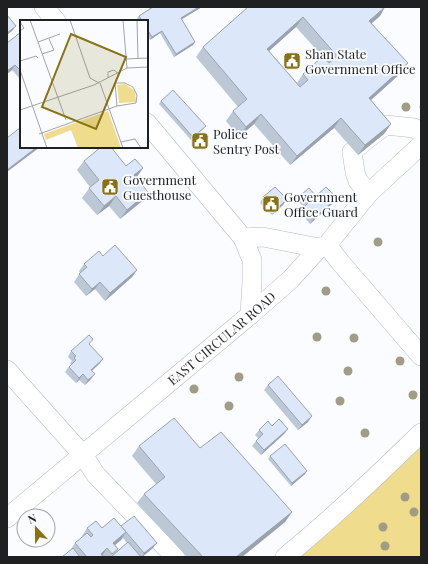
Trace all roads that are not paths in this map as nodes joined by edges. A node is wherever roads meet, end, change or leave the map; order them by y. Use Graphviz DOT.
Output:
graph roads {
  1 [pos="44,7"];
  2 [pos="55,20"];
  3 [pos="148,125"];
  4 [pos="421,132"];
  5 [pos="421,145"];
  6 [pos="369,193"];
  7 [pos="243,238"];
  8 [pos="323,246"];
  9 [pos="250,315"];
  10 [pos="421,356"];
  11 [pos="7,370"];
  12 [pos="421,433"];
  13 [pos="83,455"];
  14 [pos="7,518"];
  15 [pos="174,557"];
  16 [pos="285,557"];
  1 -- 2 [label="street"];
  3 -- 7 [label="street"];
  4 -- 6 [label="street"];
  5 -- 6 [label="street, EAST CIRCULAR ROAD"];
  6 -- 8 [label="street, EAST CIRCULAR ROAD"];
  7 -- 8 [label="street"];
  7 -- 9 [label="street"];
  8 -- 9 [label="street, EAST CIRCULAR ROAD"];
  8 -- 10 [label="street"];
  9 -- 13 [label="street, EAST CIRCULAR ROAD"];
  11 -- 13 [label="street"];
  12 -- 16 [label="street"];
  13 -- 14 [label="street, EAST CIRCULAR ROAD"];
  13 -- 15 [label="street"];
}
